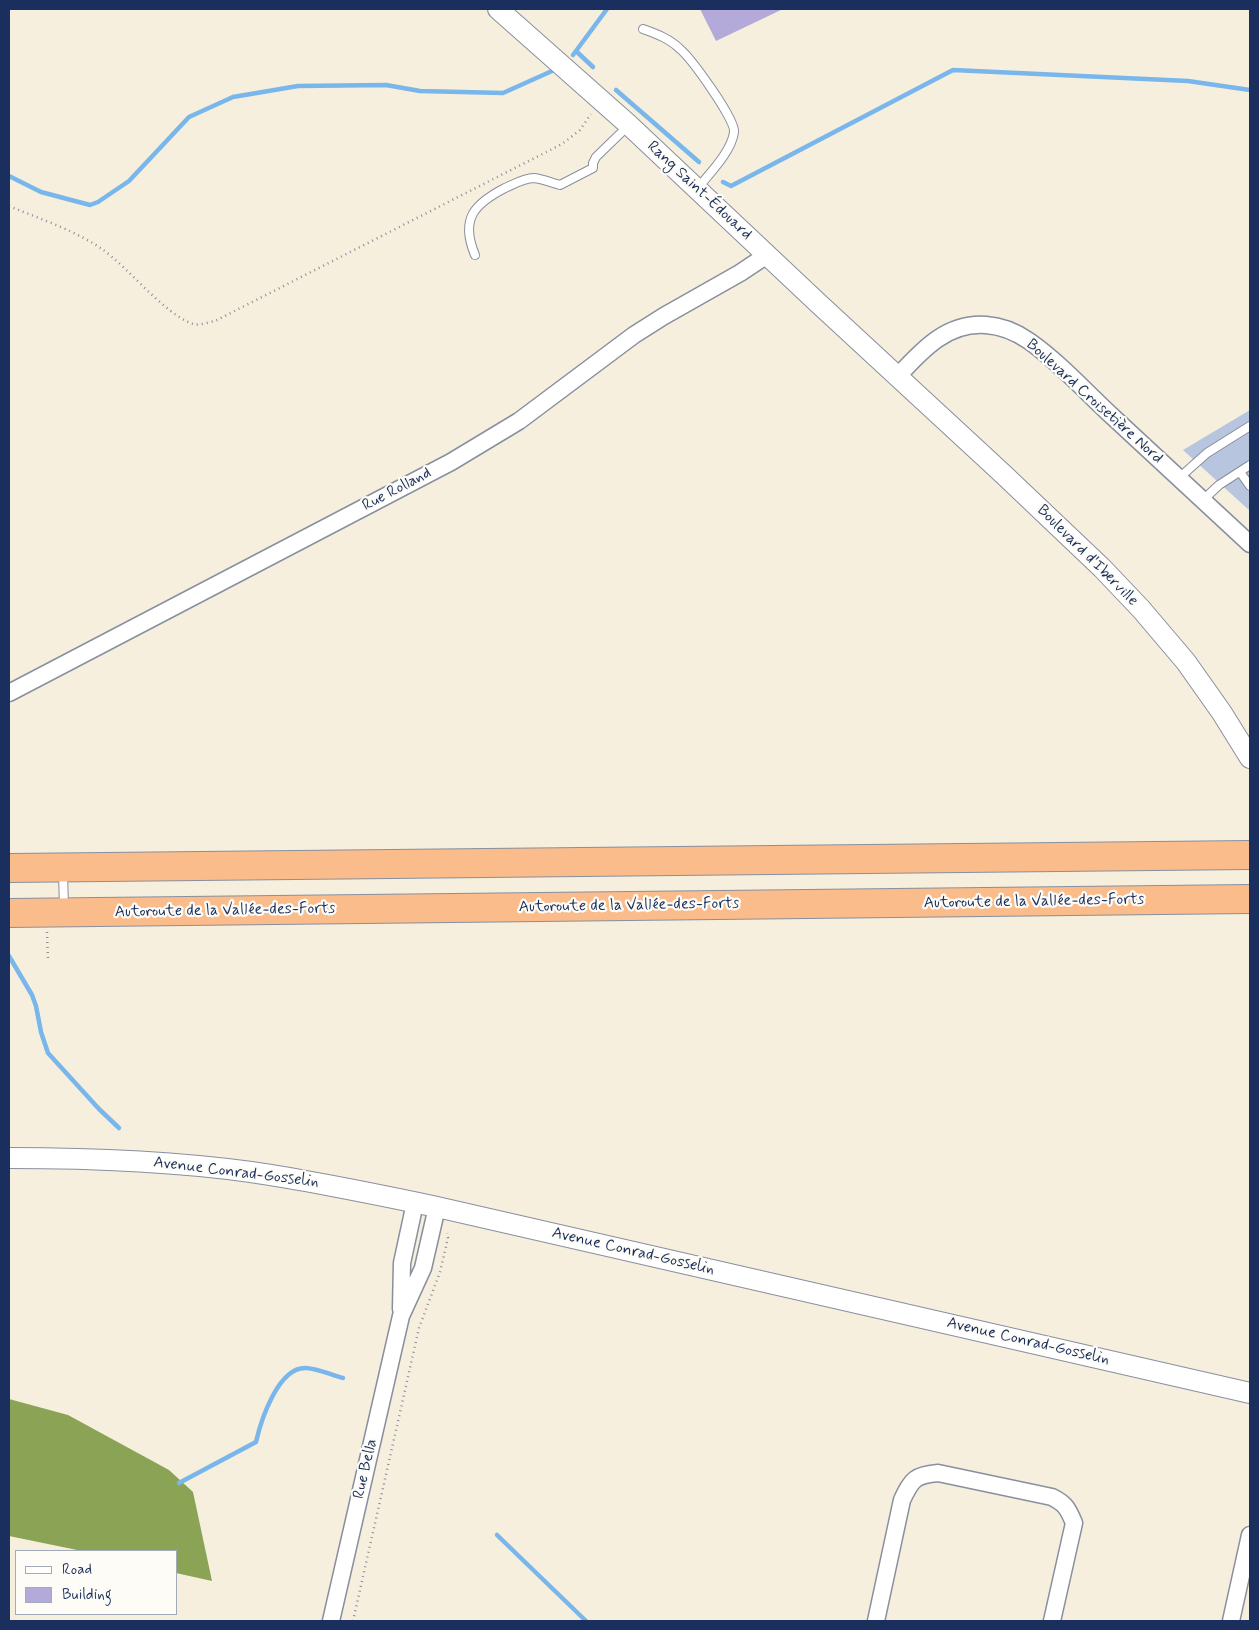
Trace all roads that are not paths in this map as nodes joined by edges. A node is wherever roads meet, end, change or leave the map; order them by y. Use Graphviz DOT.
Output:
graph roads {
  1 [pos="498,9"];
  2 [pos="643,30"];
  3 [pos="629,125"];
  4 [pos="697,189"];
  5 [pos="766,254"];
  6 [pos="476,255"];
  7 [pos="898,376"];
  8 [pos="1250,426"];
  9 [pos="1250,465"];
  10 [pos="1240,472"];
  11 [pos="1179,478"];
  12 [pos="1250,486"];
  13 [pos="1203,500"];
  14 [pos="1250,544"];
  15 [pos="9,693"];
  16 [pos="1250,758"];
  17 [pos="1250,855"];
  18 [pos="9,868"];
  19 [pos="63,868"];
  20 [pos="1250,900"];
  21 [pos="55,913"];
  22 [pos="9,914"];
  23 [pos="9,1158"];
  24 [pos="415,1202"];
  25 [pos="437,1207"];
  26 [pos="401,1316"];
  27 [pos="1250,1393"];
  28 [pos="1250,1535"];
  29 [pos="331,1621"];
  30 [pos="876,1621"];
  31 [pos="1052,1621"];
  32 [pos="1231,1621"];
  1 -- 3 [label="street, Rang Saint-Édouard"];
  2 -- 4 [label="lane"];
  3 -- 4 [label="street, Rang Saint-Édouard"];
  3 -- 6 [label="lane"];
  4 -- 5 [label="street, Rang Saint-Édouard"];
  5 -- 7 [label="street, Rang Saint-Édouard"];
  5 -- 15 [label="street, Rue Rolland"];
  7 -- 11 [label="street, Boulevard Croisetière Nord"];
  7 -- 16 [label="street, Boulevard d'Iberville"];
  8 -- 11 [label="lane"];
  9 -- 10 [label="lane"];
  10 -- 12 [label="lane"];
  10 -- 13 [label="lane"];
  11 -- 13 [label="street, Boulevard Croisetière Nord"];
  13 -- 14 [label="street, Boulevard Croisetière Nord"];
  17 -- 19 [label="highway"];
  18 -- 19 [label="highway"];
  19 -- 21 [label="lane"];
  20 -- 21 [label="highway, Autoroute de la Vallée-des-Forts"];
  21 -- 22 [label="highway, Autoroute de la Vallée-des-Forts"];
  23 -- 24 [label="street, Avenue Conrad-Gosselin"];
  24 -- 25 [label="street, Avenue Conrad-Gosselin"];
  24 -- 26 [label="street, Rue Bella"];
  25 -- 26 [label="street, Rue Bella"];
  25 -- 27 [label="street, Avenue Conrad-Gosselin"];
  26 -- 29 [label="street, Rue Bella"];
  28 -- 32 [label="street"];
  30 -- 31 [label="street"];
}
